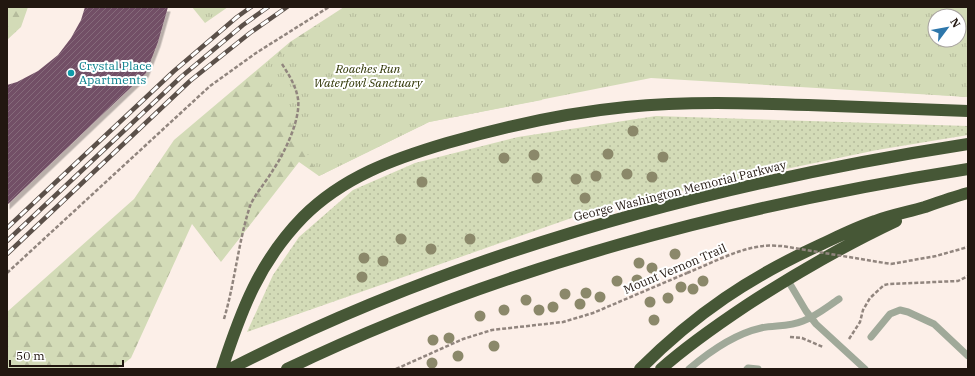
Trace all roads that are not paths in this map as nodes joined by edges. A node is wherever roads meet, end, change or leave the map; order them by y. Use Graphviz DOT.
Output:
graph roads {
  1 [pos="968,111"];
  2 [pos="968,144"];
  3 [pos="968,169"];
  4 [pos="968,193"];
  5 [pos="924,207"];
  6 [pos="787,279"];
  7 [pos="839,299"];
  8 [pos="810,318"];
  9 [pos="871,337"];
  10 [pos="657,352"];
  11 [pos="968,356"];
  12 [pos="222,369"];
  13 [pos="230,369"];
  14 [pos="287,369"];
  15 [pos="632,369"];
  16 [pos="640,369"];
  17 [pos="661,369"];
  18 [pos="689,369"];
  19 [pos="747,369"];
  20 [pos="758,369"];
  21 [pos="865,369"];
  1 -- 12 [label="highway"];
  2 -- 13 [label="highway, George Washington Memorial Parkway"];
  3 -- 14 [label="highway"];
  4 -- 5 [label="highway"];
  5 -- 6 [label="highway"];
  5 -- 10 [label="highway"];
  6 -- 8 [label="lane"];
  6 -- 17 [label="highway"];
  7 -- 8 [label="lane"];
  8 -- 18 [label="lane"];
  8 -- 21 [label="lane"];
  9 -- 11 [label="lane"];
  10 -- 15 [label="highway"];
  10 -- 16 [label="highway"];
  19 -- 20 [label="lane"];
}
